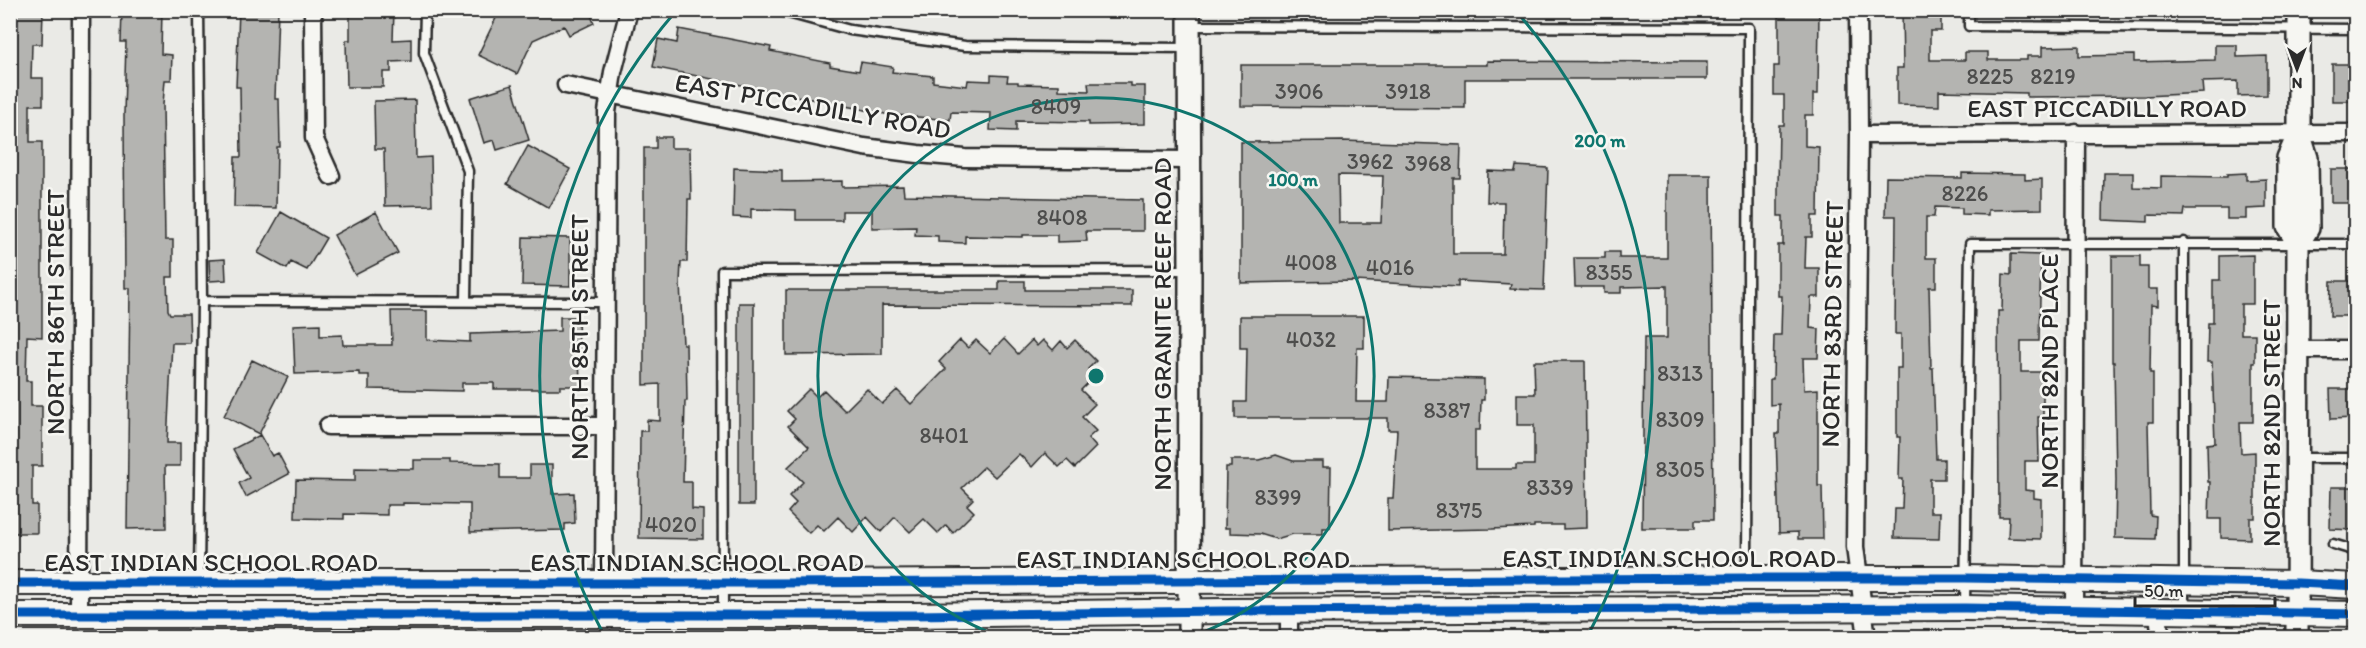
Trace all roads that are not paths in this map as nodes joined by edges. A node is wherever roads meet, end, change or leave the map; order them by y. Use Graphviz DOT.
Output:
graph roads {
  1 [pos="81,10"];
  2 [pos="199,10"];
  3 [pos="313,10"];
  4 [pos="425,10"];
  5 [pos="629,10"];
  6 [pos="777,10"];
  7 [pos="1858,10"];
  8 [pos="1969,10"];
  9 [pos="1189,18"];
  10 [pos="2300,20"];
  11 [pos="2355,29"];
  12 [pos="1189,48"];
  13 [pos="566,85"];
  14 [pos="610,93"];
  15 [pos="2076,133"];
  16 [pos="2300,133"];
  17 [pos="2355,133"];
  18 [pos="1859,135"];
  19 [pos="1190,160"];
  20 [pos="331,176"];
  21 [pos="2076,242"];
  22 [pos="2184,242"];
  23 [pos="2298,244"];
  24 [pos="2355,244"];
  25 [pos="1190,270"];
  26 [pos="202,301"];
  27 [pos="466,301"];
  28 [pos="604,302"];
  29 [pos="2300,350"];
  30 [pos="2355,350"];
  31 [pos="328,426"];
  32 [pos="604,426"];
  33 [pos="2299,458"];
  34 [pos="2355,458"];
  35 [pos="2333,544"];
  36 [pos="2355,551"];
  37 [pos="1747,578"];
  38 [pos="1859,579"];
  39 [pos="1965,579"];
  40 [pos="2074,580"];
  41 [pos="1188,581"];
  42 [pos="604,582"];
  43 [pos="2185,582"];
  44 [pos="10,583"];
  45 [pos="80,583"];
  46 [pos="723,583"];
  47 [pos="2298,583"];
  48 [pos="200,585"];
  49 [pos="2355,586"];
  50 [pos="1864,608"];
  51 [pos="1965,608"];
  52 [pos="2074,609"];
  53 [pos="1289,610"];
  54 [pos="2158,610"];
  55 [pos="2184,610"];
  56 [pos="1188,611"];
  57 [pos="2298,613"];
  58 [pos="723,614"];
  59 [pos="2355,614"];
  60 [pos="10,615"];
  61 [pos="79,615"];
  62 [pos="1189,638"];
  63 [pos="1289,638"];
  64 [pos="1867,638"];
  65 [pos="2163,638"];
  66 [pos="2297,638"];
  1 -- 45 [label="street, NORTH 86TH STREET"];
  2 -- 26 [label="lane"];
  3 -- 20 [label="street"];
  4 -- 27 [label="lane"];
  5 -- 14 [label="street, NORTH 85TH STREET"];
  6 -- 12 [label="lane"];
  7 -- 18 [label="street, NORTH 83RD STREET"];
  8 -- 10 [label="lane"];
  9 -- 12 [label="street, NORTH GRANITE REEF ROAD"];
  9 -- 37 [label="lane"];
  10 -- 11 [label="lane"];
  10 -- 16 [label="street, NORTH 82ND STREET"];
  12 -- 19 [label="street, NORTH GRANITE REEF ROAD"];
  13 -- 14 [label="street"];
  14 -- 19 [label="street, EAST PICCADILLY ROAD"];
  14 -- 28 [label="street, NORTH 85TH STREET"];
  15 -- 16 [label="street, EAST PICCADILLY ROAD"];
  15 -- 18 [label="street, EAST PICCADILLY ROAD"];
  15 -- 21 [label="street, NORTH 82ND PLACE"];
  16 -- 17 [label="street, EAST PICCADILLY ROAD"];
  16 -- 23 [label="street, NORTH 82ND STREET"];
  18 -- 38 [label="street, NORTH 83RD STREET"];
  19 -- 25 [label="street, NORTH GRANITE REEF ROAD"];
  21 -- 22 [label="lane"];
  21 -- 39 [label="lane"];
  21 -- 40 [label="street, NORTH 82ND PLACE"];
  22 -- 23 [label="lane"];
  22 -- 43 [label="lane"];
  23 -- 24 [label="lane"];
  23 -- 29 [label="street, NORTH 82ND STREET"];
  25 -- 41 [label="street, NORTH GRANITE REEF ROAD"];
  25 -- 46 [label="lane"];
  26 -- 27 [label="lane"];
  26 -- 48 [label="lane"];
  27 -- 28 [label="lane"];
  28 -- 32 [label="street, NORTH 85TH STREET"];
  29 -- 30 [label="street"];
  29 -- 33 [label="street, NORTH 82ND STREET"];
  31 -- 32 [label="street"];
  32 -- 42 [label="street, NORTH 85TH STREET"];
  33 -- 34 [label="lane"];
  33 -- 47 [label="street, NORTH 82ND STREET"];
  35 -- 36 [label="lane"];
  37 -- 38 [label="main road, EAST INDIAN SCHOOL ROAD"];
  37 -- 41 [label="main road, EAST INDIAN SCHOOL ROAD"];
  38 -- 39 [label="main road, EAST INDIAN SCHOOL ROAD"];
  38 -- 50 [label="street, NORTH 83RD STREET"];
  39 -- 40 [label="main road, EAST INDIAN SCHOOL ROAD"];
  39 -- 51 [label="lane"];
  40 -- 43 [label="main road, EAST INDIAN SCHOOL ROAD"];
  40 -- 52 [label="street, NORTH 82ND PLACE"];
  41 -- 46 [label="main road, EAST INDIAN SCHOOL ROAD"];
  41 -- 56 [label="street, NORTH GRANITE REEF ROAD"];
  42 -- 46 [label="main road, EAST INDIAN SCHOOL ROAD"];
  42 -- 48 [label="main road, EAST INDIAN SCHOOL ROAD"];
  43 -- 47 [label="main road, EAST INDIAN SCHOOL ROAD"];
  43 -- 55 [label="lane"];
  44 -- 45 [label="main road, EAST INDIAN SCHOOL ROAD"];
  45 -- 48 [label="main road, EAST INDIAN SCHOOL ROAD"];
  45 -- 61 [label="street, NORTH 86TH STREET"];
  46 -- 58 [label="lane"];
  47 -- 49 [label="main road, EAST INDIAN SCHOOL ROAD"];
  47 -- 57 [label="street, NORTH 82ND STREET"];
  50 -- 51 [label="main road, EAST INDIAN SCHOOL ROAD"];
  50 -- 53 [label="main road, EAST INDIAN SCHOOL ROAD"];
  50 -- 64 [label="street, NORTH 83RD STREET"];
  51 -- 52 [label="main road, EAST INDIAN SCHOOL ROAD"];
  52 -- 54 [label="main road, EAST INDIAN SCHOOL ROAD"];
  53 -- 56 [label="main road, EAST INDIAN SCHOOL ROAD"];
  53 -- 63 [label="street, EAST INDIAN SCHOOL ROAD"];
  54 -- 55 [label="main road, EAST INDIAN SCHOOL ROAD"];
  54 -- 65 [label="street"];
  55 -- 57 [label="main road, EAST INDIAN SCHOOL ROAD"];
  56 -- 58 [label="main road, EAST INDIAN SCHOOL ROAD"];
  56 -- 62 [label="street, NORTH GRANITE REEF ROAD"];
  57 -- 59 [label="main road, EAST INDIAN SCHOOL ROAD"];
  57 -- 66 [label="street, NORTH 82ND STREET"];
  58 -- 61 [label="main road, EAST INDIAN SCHOOL ROAD"];
  60 -- 61 [label="main road, EAST INDIAN SCHOOL ROAD"];
}
